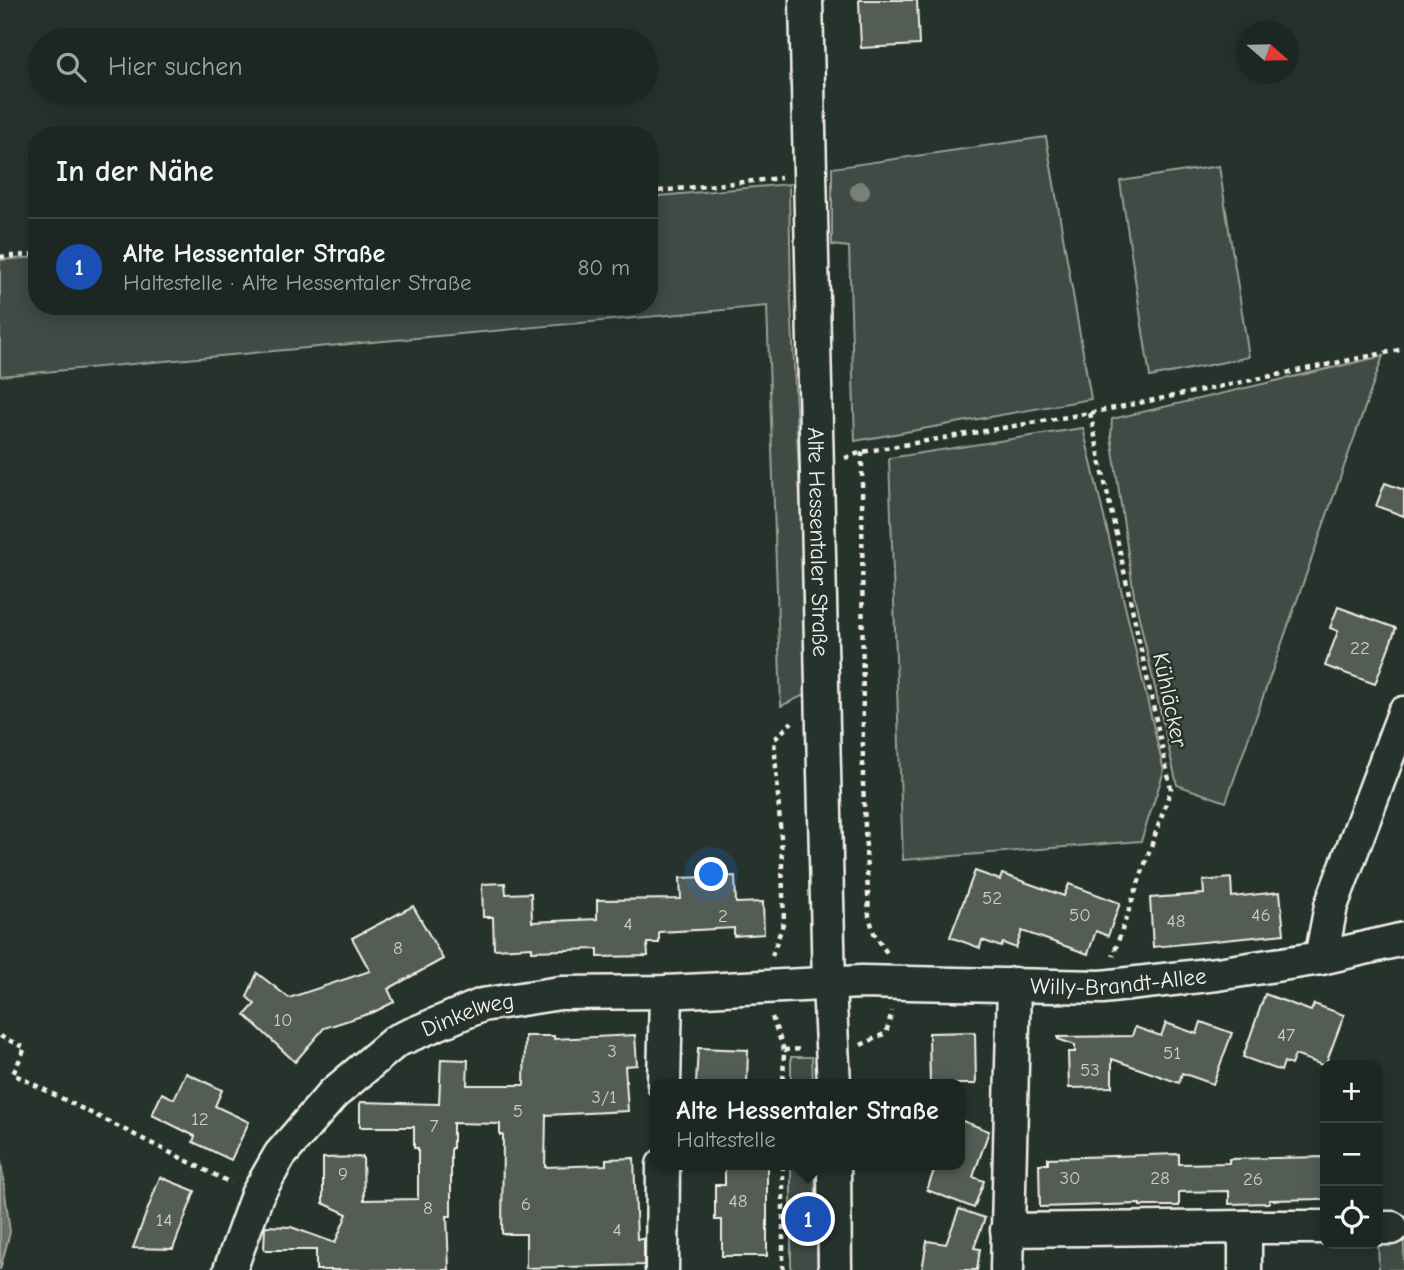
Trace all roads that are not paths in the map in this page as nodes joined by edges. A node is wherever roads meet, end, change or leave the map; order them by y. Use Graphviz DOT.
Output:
graph roads {
  1 [pos="806,0"];
  2 [pos="1404,713"];
  3 [pos="1404,939"];
  4 [pos="1321,957"];
  5 [pos="1014,984"];
  6 [pos="829,985"];
  7 [pos="666,992"];
  8 [pos="664,1079"];
  9 [pos="834,1079"];
  10 [pos="663,1170"];
  11 [pos="834,1170"];
  12 [pos="1245,1227"];
  13 [pos="1320,1227"];
  14 [pos="1007,1230"];
  15 [pos="230,1270"];
  16 [pos="662,1270"];
  17 [pos="835,1270"];
  18 [pos="1007,1270"];
  19 [pos="1245,1270"];
  1 -- 6 [label="street, Alte Hessentaler Straße"];
  2 -- 4 [label="street"];
  3 -- 4 [label="street, Willy-Brandt-Allee"];
  4 -- 5 [label="street, Willy-Brandt-Allee"];
  5 -- 6 [label="street, Willy-Brandt-Allee"];
  5 -- 14 [label="street"];
  6 -- 7 [label="street, Dinkelweg"];
  6 -- 9 [label="street, Alte Hessentaler Straße"];
  7 -- 8 [label="street"];
  7 -- 15 [label="street, Dinkelweg"];
  10 -- 16 [label="street"];
  11 -- 17 [label="street"];
  12 -- 13 [label="street"];
  12 -- 14 [label="street"];
  12 -- 19 [label="street"];
  14 -- 18 [label="street"];
}
